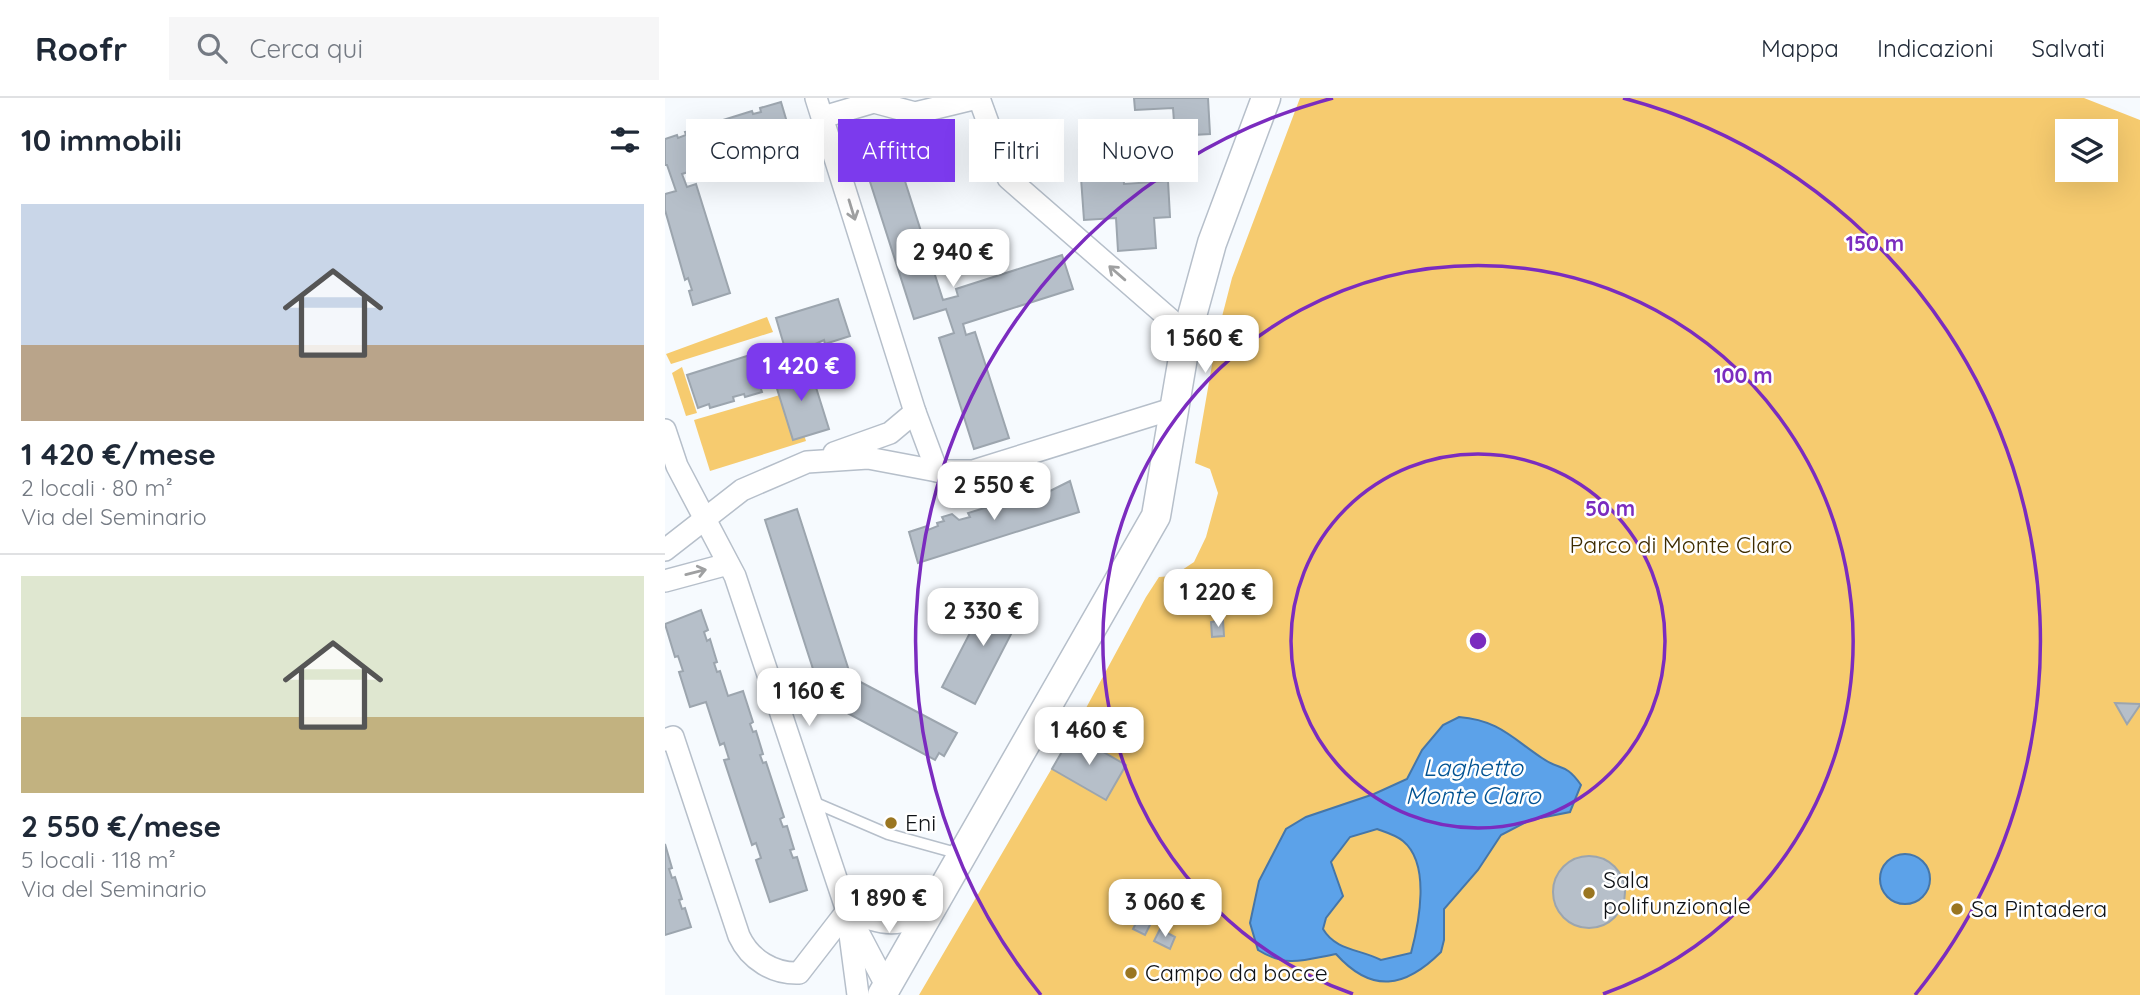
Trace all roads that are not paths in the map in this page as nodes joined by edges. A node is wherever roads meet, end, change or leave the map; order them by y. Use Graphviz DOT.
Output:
graph roads {
  1 [pos="978,98"];
  2 [pos="1266,98"];
  3 [pos="819,107"];
  4 [pos="1187,334"];
  5 [pos="1175,408"];
  6 [pos="915,412"];
  7 [pos="665,430"];
  8 [pos="807,462"];
  9 [pos="937,471"];
  10 [pos="703,519"];
  11 [pos="665,550"];
  12 [pos="728,564"];
  13 [pos="665,581"];
  14 [pos="665,740"];
  15 [pos="811,801"];
  16 [pos="964,855"];
  17 [pos="933,908"];
  18 [pos="847,911"];
  19 [pos="884,991"];
  20 [pos="858,995"];
  1 -- 3 [label="street"];
  4 -- 1 [label="street, one-way"];
  2 -- 4 [label="street"];
  3 -- 6 [label="street, one-way"];
  4 -- 5 [label="street"];
  5 -- 9 [label="street"];
  5 -- 16 [label="street"];
  6 -- 8 [label="street"];
  6 -- 9 [label="street"];
  7 -- 10 [label="street"];
  8 -- 9 [label="street"];
  8 -- 10 [label="street"];
  10 -- 11 [label="street"];
  10 -- 12 [label="street"];
  13 -- 12 [label="street, one-way"];
  12 -- 15 [label="street"];
  14 -- 18 [label="street"];
  15 -- 16 [label="lane"];
  15 -- 18 [label="street"];
  16 -- 17 [label="street"];
  17 -- 18 [label="street"];
  17 -- 19 [label="street"];
  18 -- 19 [label="street"];
  18 -- 20 [label="street"];
}
